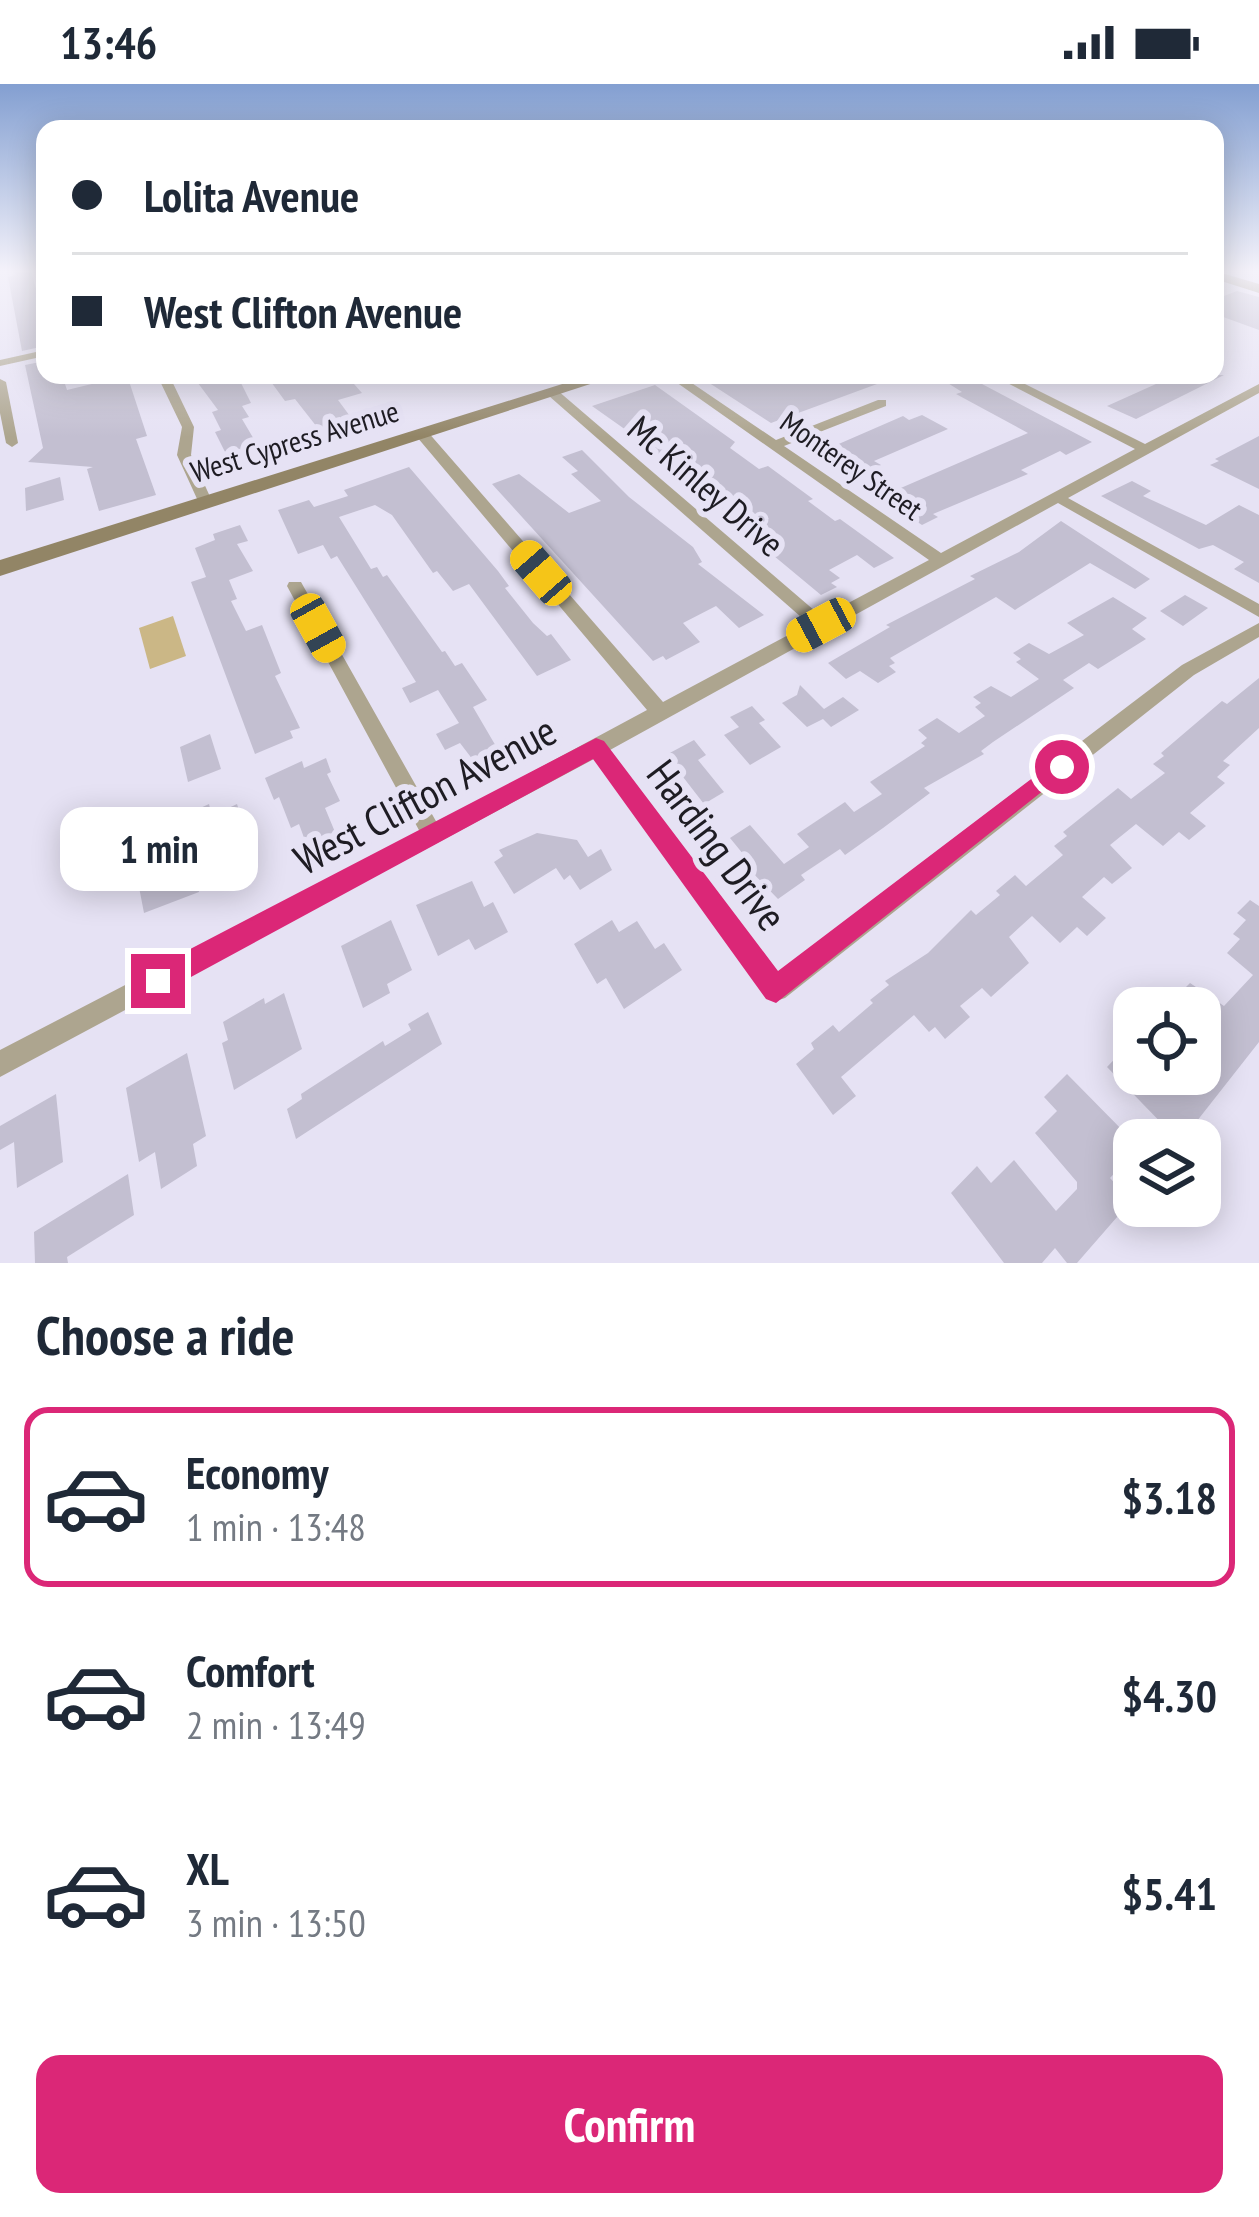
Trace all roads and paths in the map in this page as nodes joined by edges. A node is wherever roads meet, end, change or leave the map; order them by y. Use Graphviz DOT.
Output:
graph roads {
  1 [pos="36,355"];
  2 [pos="0,363"];
  3 [pos="0,382"];
  4 [pos="167,384"];
  5 [pos="581,384"];
  6 [pos="685,384"];
  7 [pos="1016,384"];
  8 [pos="1259,388"];
  9 [pos="553,393"];
  10 [pos="882,403"];
  11 [pos="422,434"];
  12 [pos="12,443"];
  13 [pos="773,446"];
  14 [pos="1145,449"];
  15 [pos="1057,496"];
  16 [pos="205,502"];
  17 [pos="940,560"];
  18 [pos="0,568"];
  19 [pos="295,586"];
  20 [pos="1259,611"];
  21 [pos="821,625"];
  22 [pos="1259,629"];
  23 [pos="660,712"];
  24 [pos="596,747"];
  25 [pos="433,836"];
  26 [pos="0,1064"];
  1 -- 2 [label="street"];
  3 -- 12 [label="street"];
  4 -- 16 [label="street"];
  5 -- 9 [label="main road, West Cypress Avenue"];
  6 -- 13 [label="street, Monterey Street"];
  7 -- 14 [label="street"];
  8 -- 14 [label="street"];
  9 -- 11 [label="main road, West Cypress Avenue"];
  9 -- 21 [label="street, Mc Kinley Drive"];
  10 -- 13 [label="street"];
  11 -- 16 [label="main road, West Cypress Avenue"];
  11 -- 23 [label="street, Harding Drive"];
  13 -- 17 [label="street, Monterey Street"];
  14 -- 15 [label="street"];
  15 -- 17 [label="street"];
  15 -- 20 [label="street"];
  16 -- 18 [label="main road, West Cypress Avenue"];
  17 -- 21 [label="street, West Clifton Avenue"];
  19 -- 25 [label="street"];
  21 -- 23 [label="street, West Clifton Avenue"];
  22 -- 24 [label="street, Harding Drive"];
  23 -- 24 [label="street, West Clifton Avenue"];
  24 -- 25 [label="street, West Clifton Avenue"];
  25 -- 26 [label="street, West Clifton Avenue"];
}
